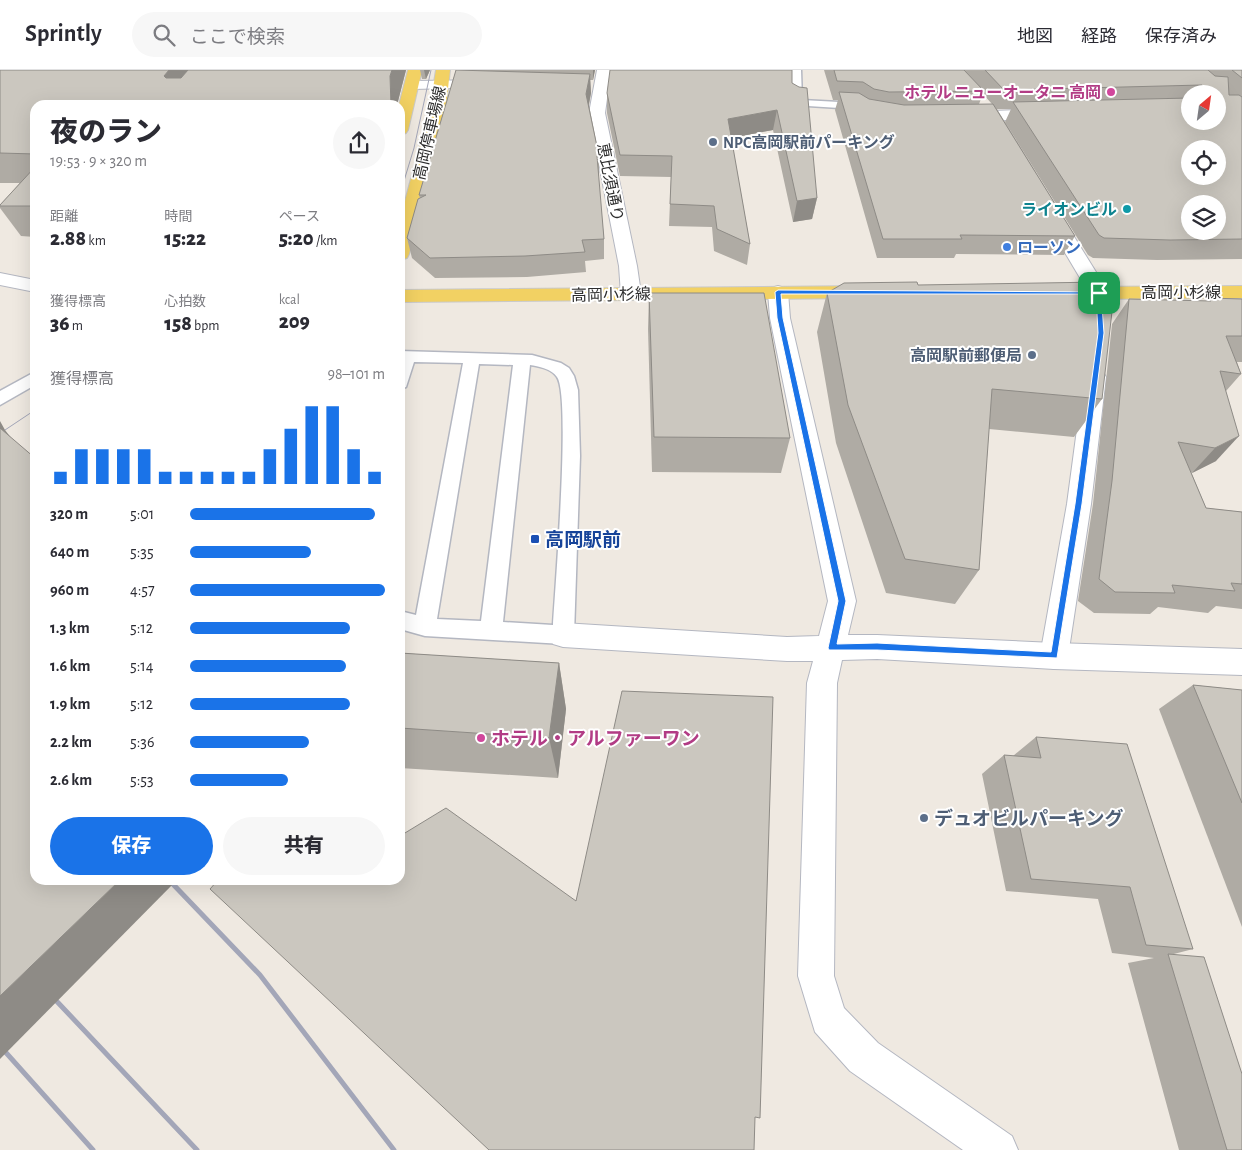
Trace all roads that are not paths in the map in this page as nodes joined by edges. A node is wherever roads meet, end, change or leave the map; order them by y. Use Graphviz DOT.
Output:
graph roads {
  1 [pos="796,70"];
  2 [pos="414,77"];
  3 [pos="442,77"];
  4 [pos="599,81"];
  5 [pos="505,84"];
  6 [pos="405,111"];
  7 [pos="1061,114"];
  8 [pos="878,115"];
  9 [pos="1006,138"];
  10 [pos="1040,196"];
  11 [pos="405,235"];
  12 [pos="0,279"];
  13 [pos="30,285"];
  14 [pos="778,292"];
  15 [pos="882,292"];
  16 [pos="1242,292"];
  17 [pos="1060,293"];
  18 [pos="1099,293"];
  19 [pos="631,294"];
  20 [pos="405,296"];
  21 [pos="1101,333"];
  22 [pos="405,356"];
  23 [pos="472,358"];
  24 [pos="522,360"];
  25 [pos="1097,361"];
  26 [pos="0,381"];
  27 [pos="30,381"];
  28 [pos="30,383"];
  29 [pos="0,399"];
  30 [pos="405,621"];
  31 [pos="424,627"];
  32 [pos="491,631"];
  33 [pos="563,635"];
  34 [pos="832,648"];
  35 [pos="1054,656"];
  36 [pos="1242,662"];
  37 [pos="998,1150"];
  1 -- 8 [label="lane"];
  2 -- 3 [label="street"];
  2 -- 6 [label="main road, 高岡停車場線"];
  3 -- 5 [label="street"];
  3 -- 11 [label="main road, 高岡停車場線"];
  4 -- 19 [label="street, 恵比須通り"];
  7 -- 9 [label="street"];
  10 -- 18 [label="street"];
  12 -- 13 [label="street"];
  14 -- 15 [label="main road, 高岡小杉線"];
  14 -- 19 [label="main road, 高岡小杉線"];
  14 -- 34 [label="street"];
  16 -- 18 [label="main road, 高岡小杉線"];
  17 -- 18 [label="main road, 高岡小杉線"];
  18 -- 21 [label="street"];
  19 -- 20 [label="main road, 高岡小杉線"];
  22 -- 23 [label="lane"];
  23 -- 24 [label="lane"];
  23 -- 31 [label="lane"];
  24 -- 32 [label="lane"];
  24 -- 33 [label="lane"];
  25 -- 35 [label="street"];
  26 -- 27 [label="lane"];
  28 -- 29 [label="lane"];
  30 -- 31 [label="lane"];
  31 -- 32 [label="lane"];
  32 -- 33 [label="lane"];
  33 -- 34 [label="street"];
  34 -- 35 [label="street"];
  34 -- 37 [label="street"];
  35 -- 36 [label="street"];
}
